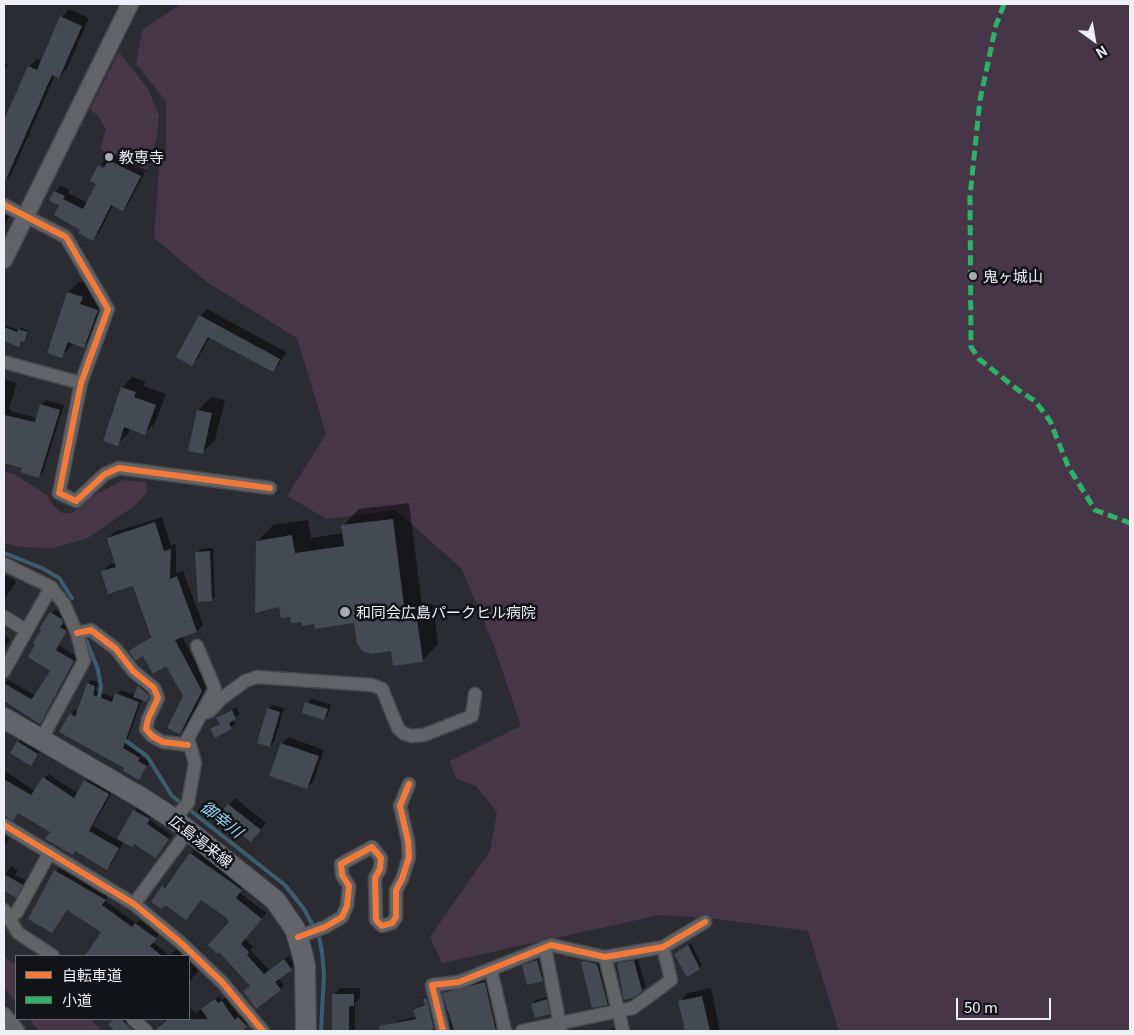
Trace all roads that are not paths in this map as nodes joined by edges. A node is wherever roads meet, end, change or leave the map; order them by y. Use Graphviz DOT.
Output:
graph roads {
  1 [pos="130,4"];
  2 [pos="4,205"];
  3 [pos="25,216"];
  4 [pos="4,260"];
  5 [pos="4,362"];
  6 [pos="81,382"];
  7 [pos="270,488"];
  8 [pos="4,564"];
  9 [pos="51,587"];
  10 [pos="4,617"];
  11 [pos="26,630"];
  12 [pos="77,634"];
  13 [pos="197,646"];
  14 [pos="4,671"];
  15 [pos="475,694"];
  16 [pos="202,714"];
  17 [pos="4,718"];
  18 [pos="41,740"];
  19 [pos="188,745"];
  20 [pos="409,784"];
  21 [pos="4,825"];
  22 [pos="181,825"];
  23 [pos="50,852"];
  24 [pos="134,904"];
  25 [pos="7,914"];
  26 [pos="705,922"];
  27 [pos="298,937"];
  28 [pos="545,947"];
  29 [pos="663,947"];
  30 [pos="51,955"];
  31 [pos="605,957"];
  32 [pos="491,970"];
  33 [pos="619,1012"];
  34 [pos="4,1016"];
  35 [pos="134,1020"];
  36 [pos="560,1027"];
  37 [pos="16,1031"];
  38 [pos="146,1031"];
  39 [pos="263,1031"];
  40 [pos="306,1031"];
  41 [pos="443,1031"];
  42 [pos="505,1031"];
  43 [pos="522,1031"];
  44 [pos="623,1031"];
  1 -- 3 [label="street"];
  2 -- 3 [label="street"];
  3 -- 4 [label="street"];
  3 -- 6 [label="street"];
  5 -- 6 [label="street"];
  6 -- 7 [label="street"];
  8 -- 9 [label="street"];
  9 -- 11 [label="street"];
  9 -- 12 [label="street"];
  10 -- 11 [label="street"];
  11 -- 14 [label="street"];
  12 -- 18 [label="street"];
  12 -- 19 [label="street"];
  13 -- 16 [label="street"];
  15 -- 16 [label="street"];
  16 -- 19 [label="street"];
  17 -- 18 [label="main road, 広島湯来線"];
  18 -- 22 [label="main road, 広島湯来線"];
  19 -- 22 [label="street"];
  20 -- 27 [label="street"];
  21 -- 23 [label="street"];
  22 -- 24 [label="street"];
  22 -- 27 [label="main road, 広島湯来線"];
  23 -- 24 [label="street"];
  23 -- 25 [label="street"];
  24 -- 39 [label="street"];
  25 -- 30 [label="street"];
  26 -- 29 [label="street"];
  27 -- 40 [label="main road, 広島湯来線"];
  28 -- 31 [label="street"];
  28 -- 32 [label="street"];
  28 -- 36 [label="street"];
  29 -- 31 [label="street"];
  29 -- 33 [label="street"];
  31 -- 33 [label="street"];
  32 -- 41 [label="street"];
  32 -- 42 [label="street"];
  33 -- 36 [label="street"];
  33 -- 44 [label="street"];
  34 -- 37 [label="street"];
  35 -- 38 [label="street"];
  36 -- 43 [label="street"];
}
